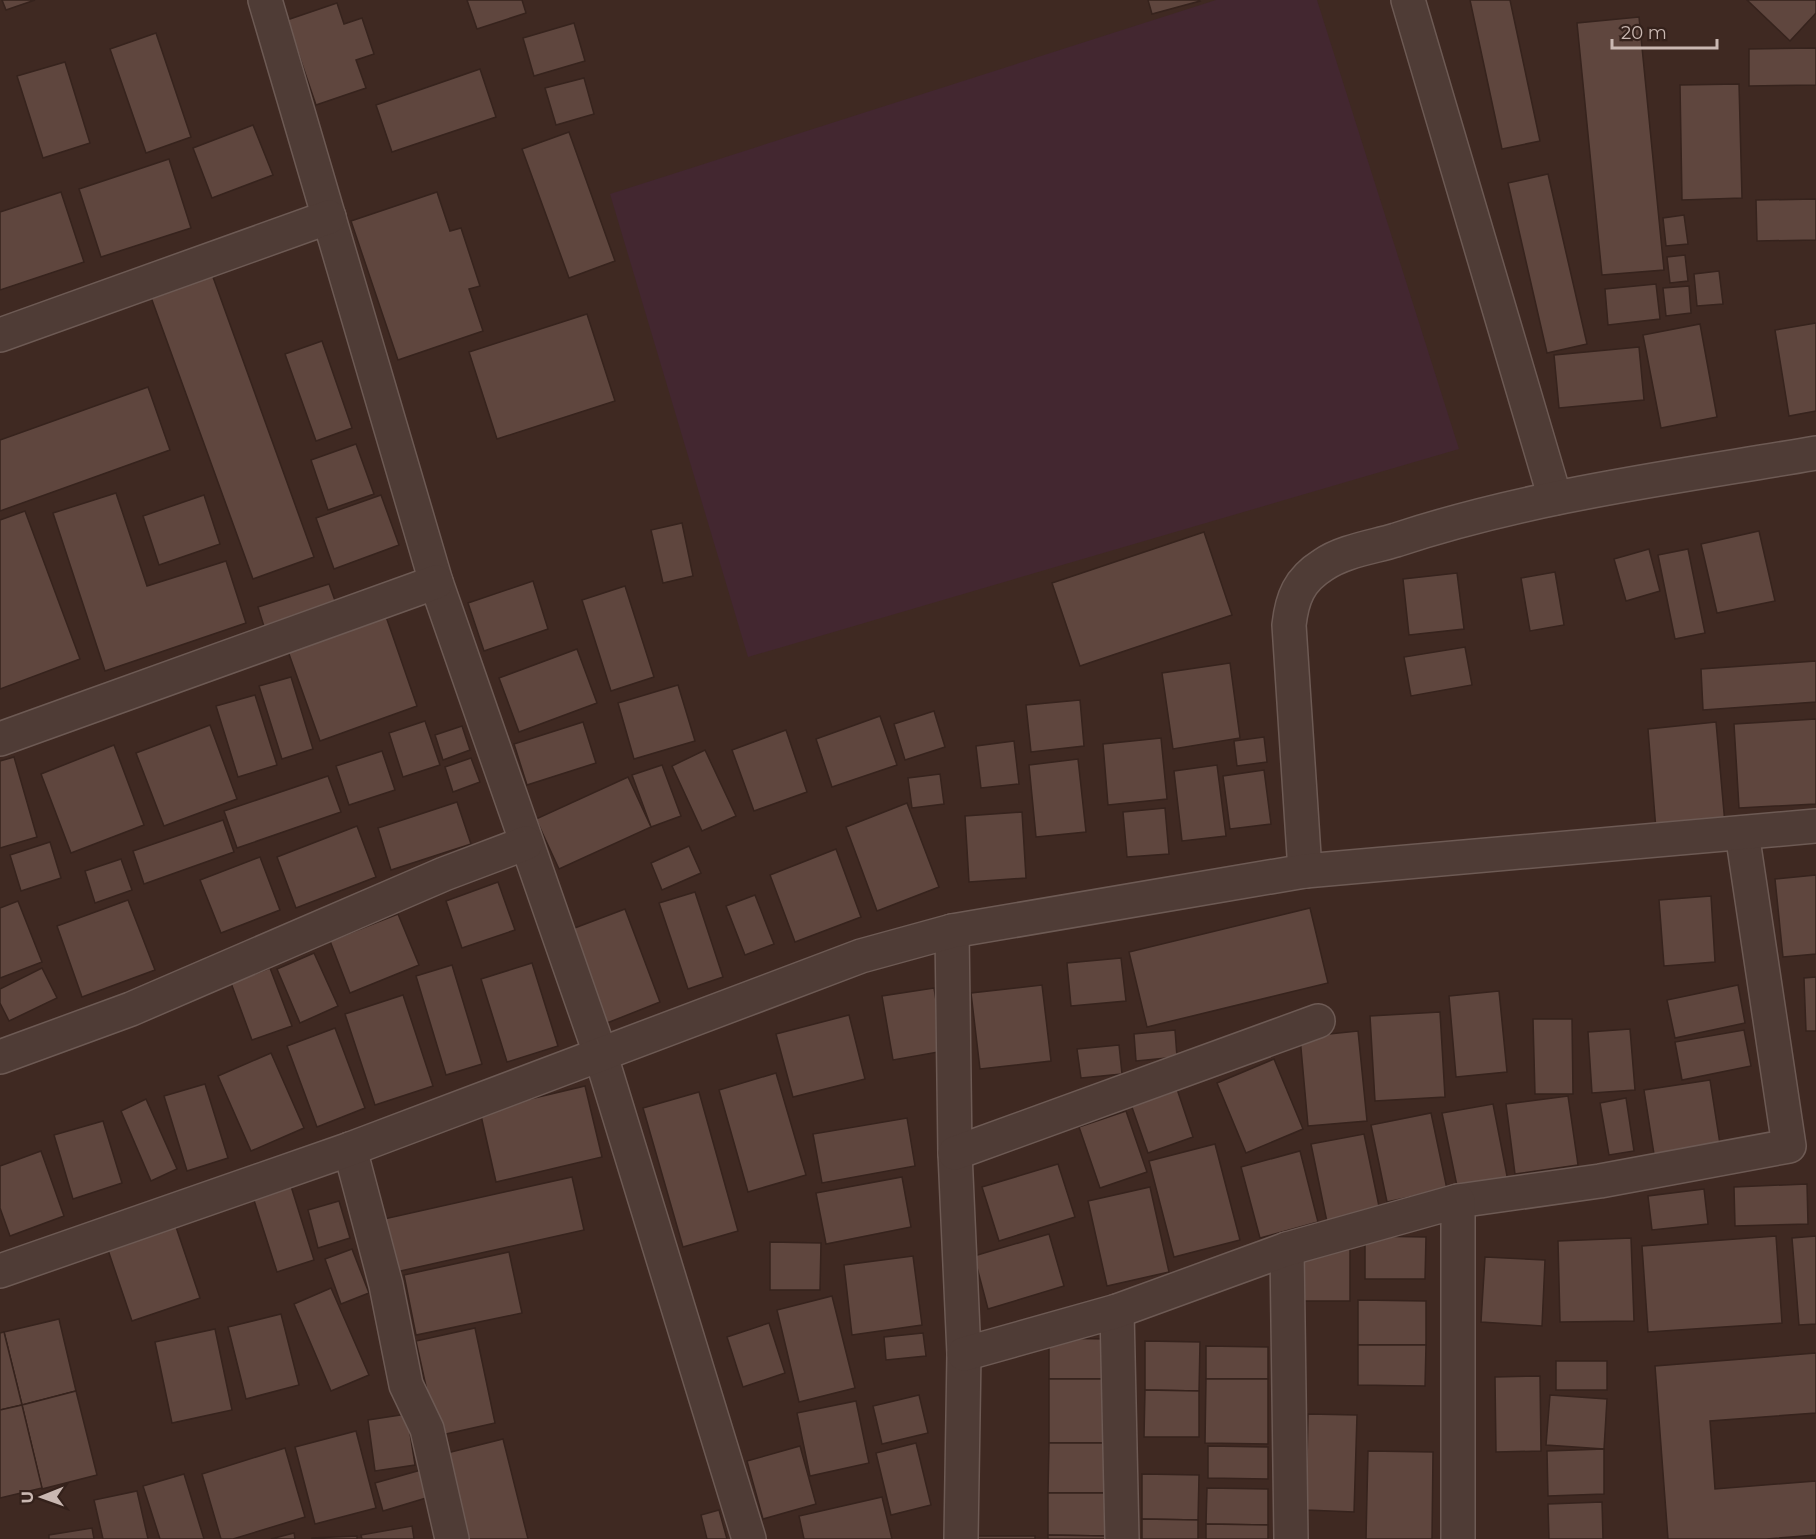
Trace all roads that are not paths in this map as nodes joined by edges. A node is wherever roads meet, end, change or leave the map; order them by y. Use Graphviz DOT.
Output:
graph roads {
  1 [pos="265,0"];
  2 [pos="1408,0"];
  3 [pos="329,217"];
  4 [pos="0,335"];
  5 [pos="1816,453"];
  6 [pos="1554,498"];
  7 [pos="436,582"];
  8 [pos="0,739"];
  9 [pos="1816,826"];
  10 [pos="1742,833"];
  11 [pos="526,843"];
  12 [pos="1305,871"];
  13 [pos="952,932"];
  14 [pos="1318,1021"];
  15 [pos="601,1056"];
  16 [pos="0,1058"];
  17 [pos="1802,1145"];
  18 [pos="350,1149"];
  19 [pos="955,1153"];
  20 [pos="1458,1201"];
  21 [pos="1287,1248"];
  22 [pos="0,1271"];
  23 [pos="1117,1311"];
  24 [pos="964,1354"];
  25 [pos="452,1539"];
  26 [pos="749,1539"];
  27 [pos="961,1539"];
  28 [pos="1122,1539"];
  29 [pos="1291,1539"];
  30 [pos="1458,1539"];
  1 -- 3 [label="street"];
  2 -- 6 [label="street"];
  3 -- 4 [label="street"];
  3 -- 7 [label="street"];
  5 -- 6 [label="street"];
  6 -- 12 [label="street"];
  7 -- 8 [label="street"];
  7 -- 11 [label="street"];
  9 -- 10 [label="street"];
  10 -- 12 [label="street"];
  10 -- 17 [label="street"];
  11 -- 15 [label="street"];
  11 -- 16 [label="street"];
  12 -- 13 [label="street"];
  13 -- 15 [label="street"];
  13 -- 19 [label="street"];
  14 -- 19 [label="street"];
  15 -- 18 [label="street"];
  15 -- 26 [label="street"];
  17 -- 20 [label="street"];
  18 -- 22 [label="street"];
  18 -- 25 [label="street"];
  19 -- 24 [label="street"];
  20 -- 21 [label="street"];
  20 -- 30 [label="street"];
  21 -- 23 [label="street"];
  21 -- 29 [label="street"];
  23 -- 24 [label="street"];
  23 -- 28 [label="street"];
  24 -- 27 [label="street"];
}
